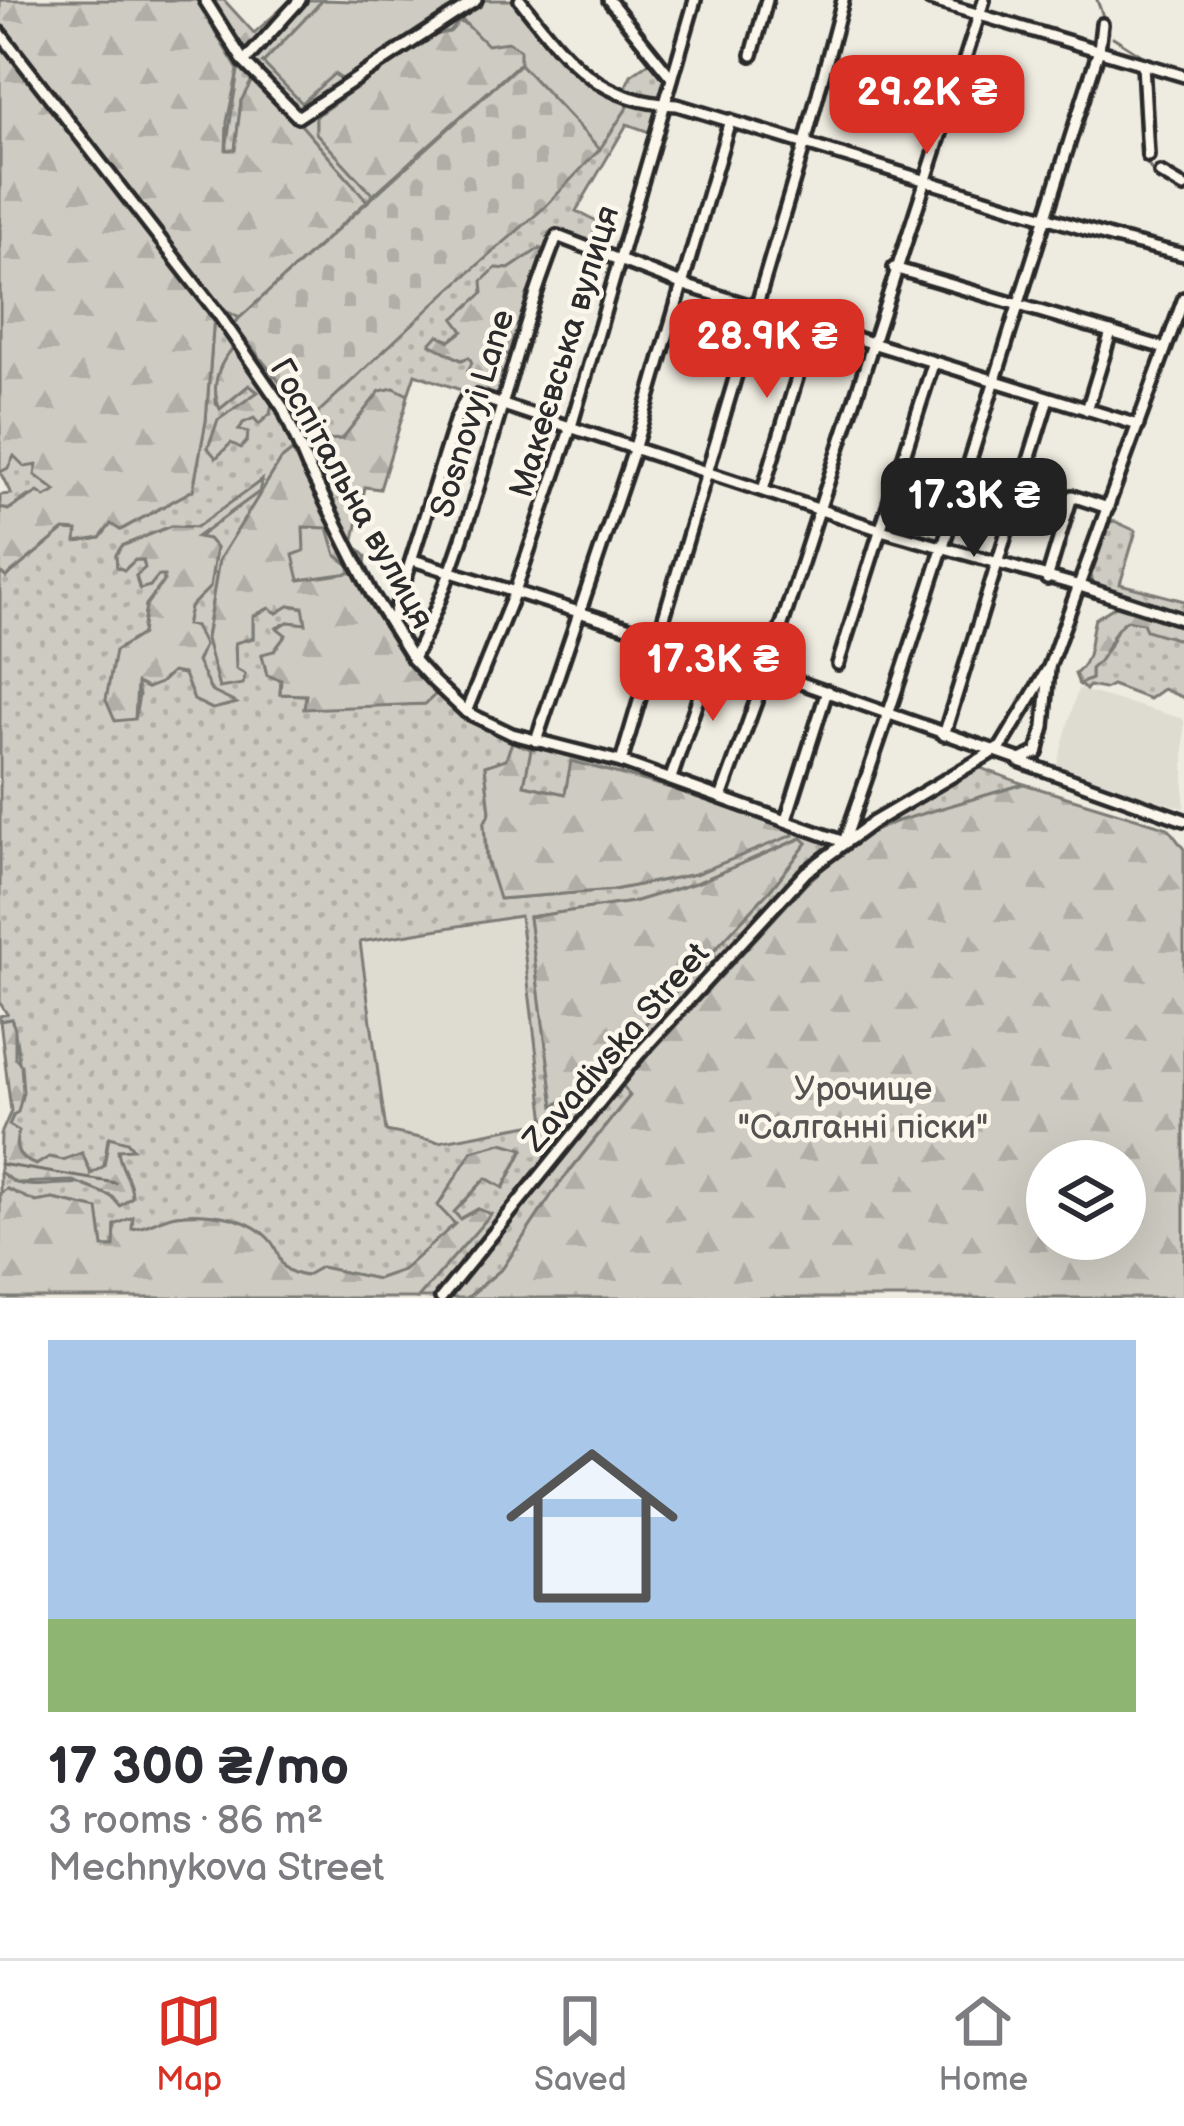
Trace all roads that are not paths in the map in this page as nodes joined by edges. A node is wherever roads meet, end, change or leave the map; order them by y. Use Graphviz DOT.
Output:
graph roads {
  1 [pos="205,0"];
  2 [pos="300,0"];
  3 [pos="476,0"];
  4 [pos="520,0"];
  5 [pos="609,0"];
  6 [pos="695,0"];
  7 [pos="767,0"];
  8 [pos="843,0"];
  9 [pos="930,0"];
  10 [pos="984,0"];
  11 [pos="979,15"];
  12 [pos="1102,24"];
  13 [pos="0,33"];
  14 [pos="1099,50"];
  15 [pos="752,55"];
  16 [pos="244,62"];
  17 [pos="1143,64"];
  18 [pos="1184,76"];
  19 [pos="672,78"];
  20 [pos="665,104"];
  21 [pos="730,120"];
  22 [pos="805,142"];
  23 [pos="1148,156"];
  24 [pos="1160,172"];
  25 [pos="923,179"];
  26 [pos="1184,187"];
  27 [pos="1045,217"];
  28 [pos="1184,255"];
  29 [pos="622,262"];
  30 [pos="894,268"];
  31 [pos="684,285"];
  32 [pos="1184,298"];
  33 [pos="1017,303"];
  34 [pos="756,306"];
  35 [pos="814,326"];
  36 [pos="1111,332"];
  37 [pos="871,344"];
  38 [pos="1164,349"];
  39 [pos="933,364"];
  40 [pos="994,383"];
  41 [pos="1048,399"];
  42 [pos="502,407"];
  43 [pos="1087,410"];
  44 [pos="1138,425"];
  45 [pos="570,430"];
  46 [pos="634,450"];
  47 [pos="706,472"];
  48 [pos="763,490"];
  49 [pos="1108,508"];
  50 [pos="818,510"];
  51 [pos="881,530"];
  52 [pos="944,549"];
  53 [pos="413,560"];
  54 [pos="996,565"];
  55 [pos="450,572"];
  56 [pos="1047,579"];
  57 [pos="1080,586"];
  58 [pos="515,591"];
  59 [pos="580,612"];
  60 [pos="1184,620"];
  61 [pos="391,624"];
  62 [pos="656,639"];
  63 [pos="712,655"];
  64 [pos="413,659"];
  65 [pos="838,664"];
  66 [pos="1049,667"];
  67 [pos="767,671"];
  68 [pos="1049,688"];
  69 [pos="1034,690"];
  70 [pos="827,691"];
  71 [pos="890,711"];
  72 [pos="466,712"];
  73 [pos="944,734"];
  74 [pos="1005,740"];
  75 [pos="536,741"];
  76 [pos="1037,752"];
  77 [pos="994,753"];
  78 [pos="1014,759"];
  79 [pos="621,762"];
  80 [pos="1046,773"];
  81 [pos="671,778"];
  82 [pos="722,795"];
  83 [pos="786,820"];
  84 [pos="1182,822"];
  85 [pos="844,842"];
  86 [pos="441,1298"];
  1 -- 16 [label="street"];
  2 -- 16 [label="street"];
  3 -- 16 [label="street"];
  4 -- 20 [label="street"];
  5 -- 19 [label="street"];
  6 -- 19 [label="street, Макеєвська вулиця"];
  7 -- 15 [label="street"];
  8 -- 22 [label="street"];
  9 -- 11 [label="street"];
  10 -- 11 [label="street"];
  11 -- 14 [label="street"];
  11 -- 25 [label="street"];
  12 -- 14 [label="street"];
  13 -- 61 [label="street, Госпітальна вулиця"];
  14 -- 17 [label="street"];
  14 -- 27 [label="street"];
  17 -- 18 [label="street"];
  17 -- 23 [label="street"];
  19 -- 20 [label="street, Макеєвська вулиця"];
  20 -- 21 [label="street"];
  20 -- 29 [label="street, Макеєвська вулиця"];
  21 -- 22 [label="street"];
  21 -- 31 [label="street"];
  22 -- 25 [label="street"];
  22 -- 34 [label="street"];
  24 -- 26 [label="street"];
  25 -- 27 [label="street"];
  25 -- 30 [label="street"];
  27 -- 28 [label="street"];
  27 -- 33 [label="street"];
  29 -- 31 [label="street"];
  29 -- 42 [label="street, Sosnovyi Lane"];
  29 -- 45 [label="street, Макеєвська вулиця"];
  30 -- 33 [label="street"];
  30 -- 37 [label="street"];
  31 -- 34 [label="street"];
  31 -- 46 [label="street"];
  32 -- 38 [label="street"];
  33 -- 36 [label="street"];
  33 -- 40 [label="street"];
  34 -- 35 [label="street"];
  34 -- 47 [label="street"];
  35 -- 37 [label="street"];
  35 -- 48 [label="street"];
  36 -- 38 [label="street"];
  36 -- 43 [label="street"];
  37 -- 39 [label="street"];
  37 -- 50 [label="street"];
  38 -- 44 [label="street"];
  39 -- 40 [label="street"];
  39 -- 51 [label="street"];
  40 -- 41 [label="street"];
  40 -- 52 [label="street"];
  41 -- 43 [label="street"];
  41 -- 54 [label="street"];
  42 -- 45 [label="street"];
  42 -- 53 [label="street"];
  42 -- 55 [label="street, Sosnovyi Lane"];
  43 -- 44 [label="street"];
  44 -- 49 [label="street"];
  45 -- 46 [label="street"];
  45 -- 58 [label="street, Макеєвська вулиця"];
  46 -- 47 [label="street"];
  46 -- 59 [label="street"];
  47 -- 48 [label="street"];
  47 -- 62 [label="street"];
  48 -- 50 [label="street"];
  49 -- 56 [label="street"];
  49 -- 57 [label="street"];
  50 -- 51 [label="street"];
  50 -- 67 [label="street"];
  51 -- 52 [label="street"];
  51 -- 65 [label="street"];
  52 -- 54 [label="street"];
  52 -- 71 [label="street"];
  53 -- 55 [label="street"];
  53 -- 61 [label="street"];
  54 -- 56 [label="street"];
  54 -- 73 [label="street"];
  55 -- 58 [label="street"];
  55 -- 64 [label="street, Sosnovyi Lane"];
  56 -- 57 [label="street"];
  57 -- 60 [label="street"];
  57 -- 66 [label="street"];
  58 -- 59 [label="street"];
  58 -- 72 [label="street, Макеєвська вулиця"];
  59 -- 62 [label="street"];
  59 -- 75 [label="street"];
  61 -- 64 [label="street, Госпітальна вулиця"];
  62 -- 63 [label="street"];
  62 -- 79 [label="street"];
  63 -- 67 [label="street"];
  63 -- 81 [label="street"];
  64 -- 72 [label="street, Госпітальна вулиця"];
  66 -- 68 [label="street"];
  66 -- 69 [label="street, Zavadivska Street"];
  67 -- 70 [label="street"];
  67 -- 82 [label="street"];
  68 -- 69 [label="street"];
  68 -- 76 [label="street"];
  69 -- 74 [label="street, Zavadivska Street"];
  70 -- 71 [label="street"];
  70 -- 83 [label="street"];
  71 -- 73 [label="street"];
  71 -- 85 [label="street"];
  72 -- 75 [label="street, Госпітальна вулиця"];
  73 -- 77 [label="street"];
  74 -- 77 [label="street, Zavadivska Street"];
  74 -- 78 [label="street"];
  75 -- 79 [label="street, Госпітальна вулиця"];
  76 -- 78 [label="street"];
  76 -- 80 [label="street"];
  77 -- 78 [label="street"];
  77 -- 85 [label="street, Zavadivska Street"];
  78 -- 80 [label="street"];
  79 -- 81 [label="street, Госпітальна вулиця"];
  80 -- 84 [label="street"];
  81 -- 82 [label="street, Госпітальна вулиця"];
  82 -- 83 [label="street, Госпітальна вулиця"];
  83 -- 85 [label="street, Госпітальна вулиця"];
  85 -- 86 [label="street, Zavadivska Street"];
}
